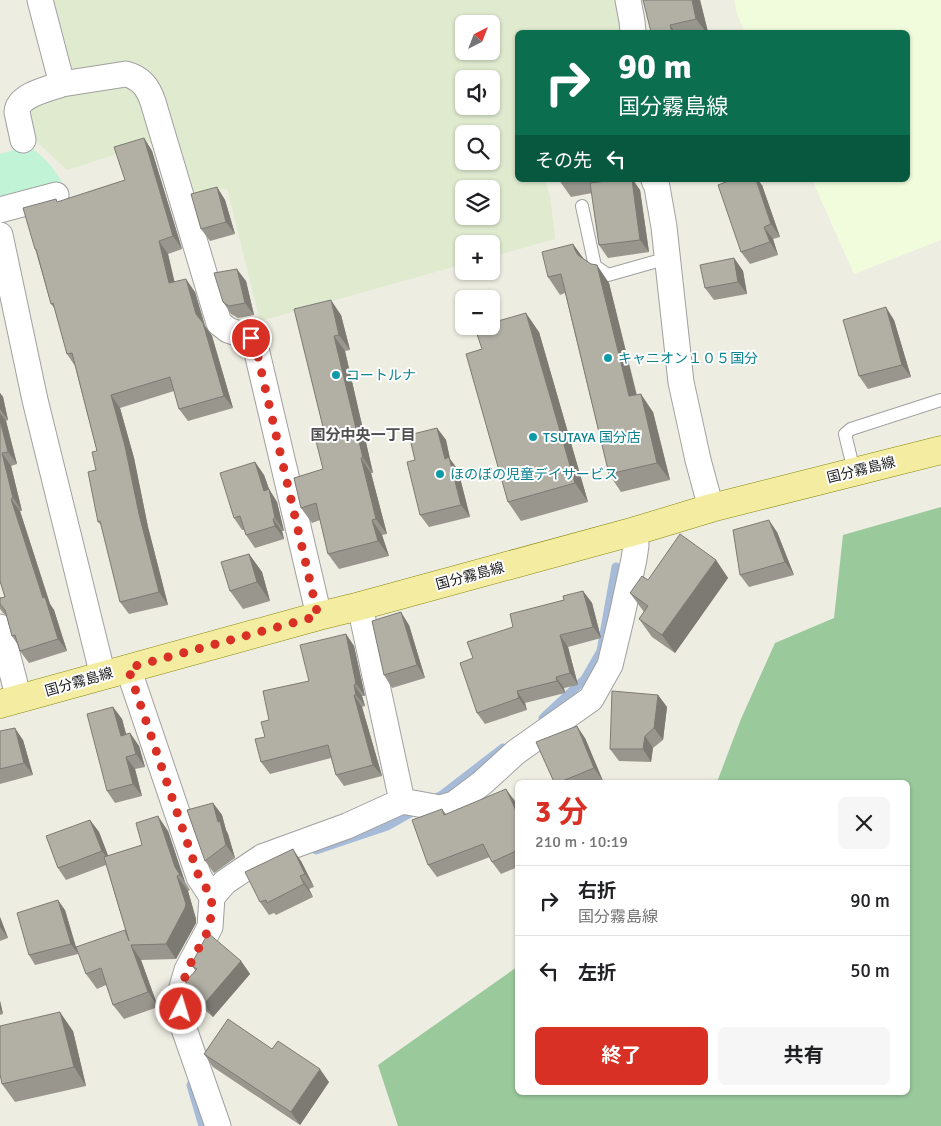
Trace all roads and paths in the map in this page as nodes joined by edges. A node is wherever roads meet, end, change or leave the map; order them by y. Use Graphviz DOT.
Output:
graph roads {
  1 [pos="40,0"];
  2 [pos="628,0"];
  3 [pos="633,30"];
  4 [pos="62,84"];
  5 [pos="23,140"];
  6 [pos="655,182"];
  7 [pos="56,195"];
  8 [pos="582,206"];
  9 [pos="0,210"];
  10 [pos="0,236"];
  11 [pos="668,258"];
  12 [pos="941,400"];
  13 [pos="941,450"];
  14 [pos="854,471"];
  15 [pos="711,508"];
  16 [pos="635,532"];
  17 [pos="360,606"];
  18 [pos="318,616"];
  19 [pos="0,627"];
  20 [pos="115,672"];
  21 [pos="10,701"];
  22 [pos="404,802"];
  23 [pos="211,910"];
  24 [pos="218,1126"];
  1 -- 4 [label="street"];
  2 -- 3 [label="street"];
  4 -- 5 [label="street"];
  4 -- 18 [label="street"];
  6 -- 11 [label="street"];
  7 -- 9 [label="street"];
  8 -- 11 [label="lane"];
  10 -- 20 [label="street"];
  11 -- 15 [label="street"];
  12 -- 14 [label="lane"];
  13 -- 14 [label="main road, 国分霧島線"];
  14 -- 15 [label="main road, 国分霧島線"];
  15 -- 16 [label="main road, 国分霧島線"];
  16 -- 17 [label="main road, 国分霧島線"];
  16 -- 22 [label="street"];
  17 -- 18 [label="main road, 国分霧島線"];
  17 -- 22 [label="street"];
  18 -- 20 [label="main road, 国分霧島線"];
  19 -- 21 [label="street"];
  20 -- 21 [label="main road, 国分霧島線"];
  20 -- 23 [label="street"];
  22 -- 23 [label="street"];
  23 -- 24 [label="street"];
}
